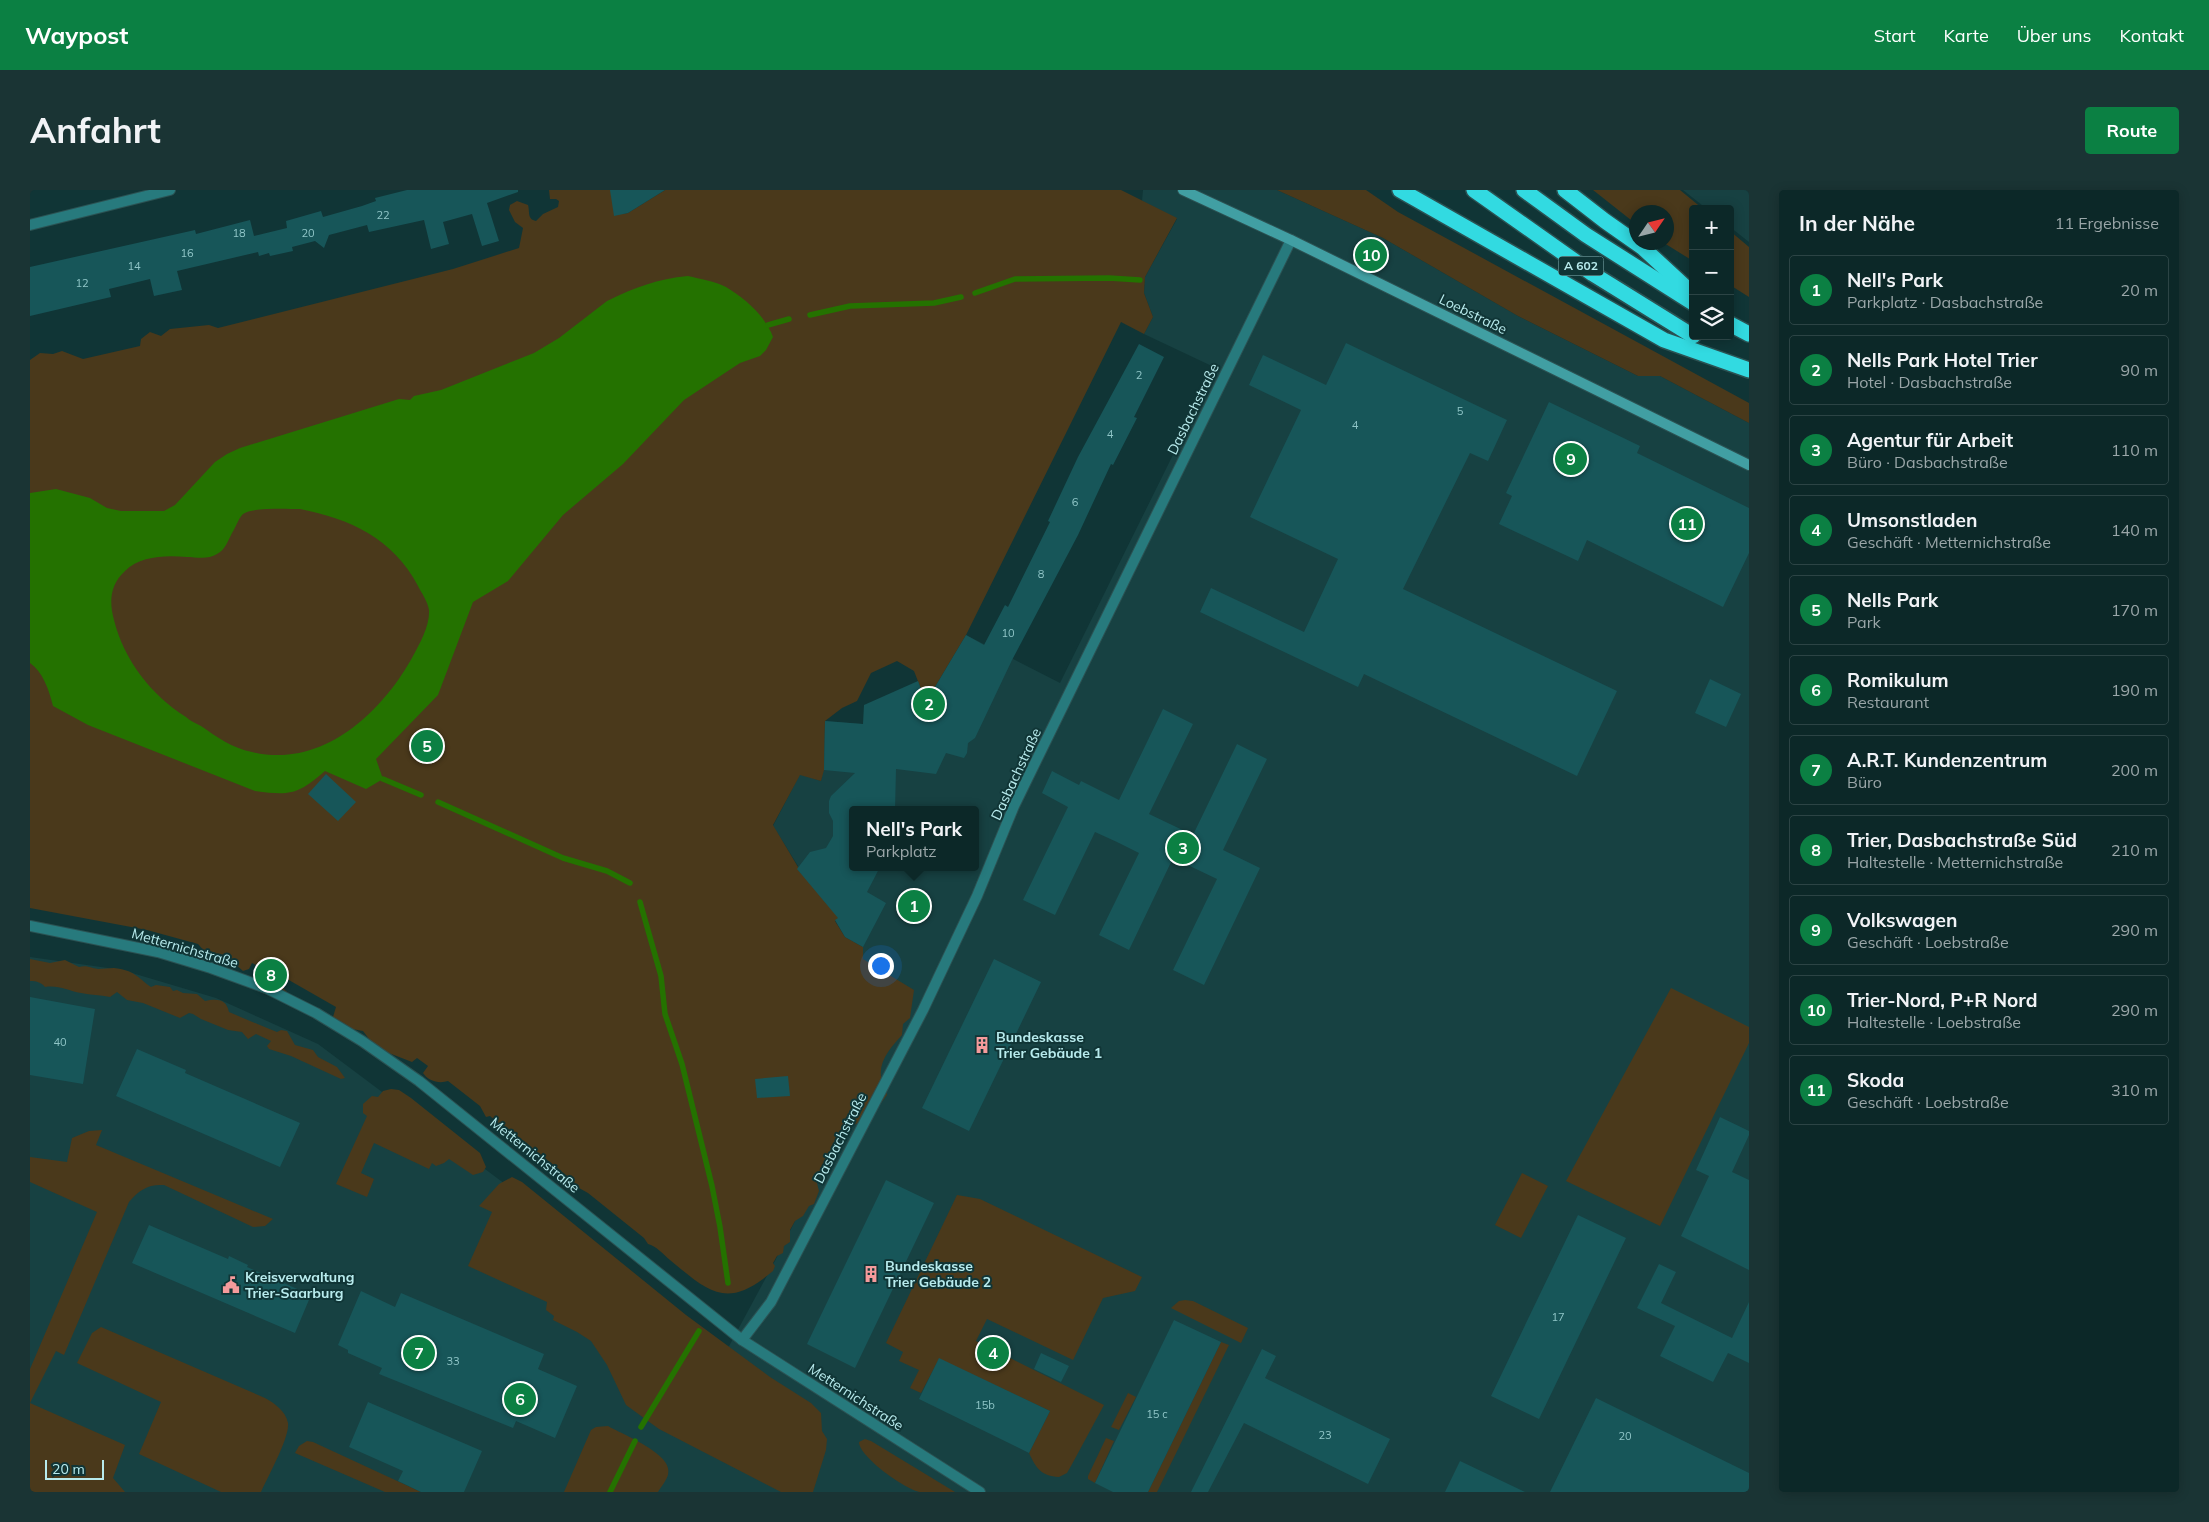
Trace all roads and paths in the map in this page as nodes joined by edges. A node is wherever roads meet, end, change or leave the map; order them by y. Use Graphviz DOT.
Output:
graph roads {
  1 [pos="170,190"];
  2 [pos="1183,190"];
  3 [pos="1400,190"];
  4 [pos="1474,190"];
  5 [pos="1524,190"];
  6 [pos="1565,190"];
  7 [pos="30,225"];
  8 [pos="1291,240"];
  9 [pos="1689,290"];
  10 [pos="1689,300"];
  11 [pos="1734,326"];
  12 [pos="1689,334"];
  13 [pos="1749,334"];
  14 [pos="1700,340"];
  15 [pos="1749,370"];
  16 [pos="1749,466"];
  17 [pos="30,926"];
  18 [pos="742,1340"];
  19 [pos="980,1492"];
  1 -- 7 [label="street"];
  2 -- 8 [label="main road, Loebstraße"];
  3 -- 15 [label="highway"];
  4 -- 12 [label="highway, A 602"];
  5 -- 10 [label="highway, A 602"];
  6 -- 9 [label="highway"];
  8 -- 16 [label="main road, Loebstraße"];
  8 -- 18 [label="street, Dasbachstraße"];
  11 -- 13 [label="highway"];
  14 -- 15 [label="highway, A 602"];
  17 -- 18 [label="street, Metternichstraße"];
  18 -- 19 [label="street, Metternichstraße"];
}
